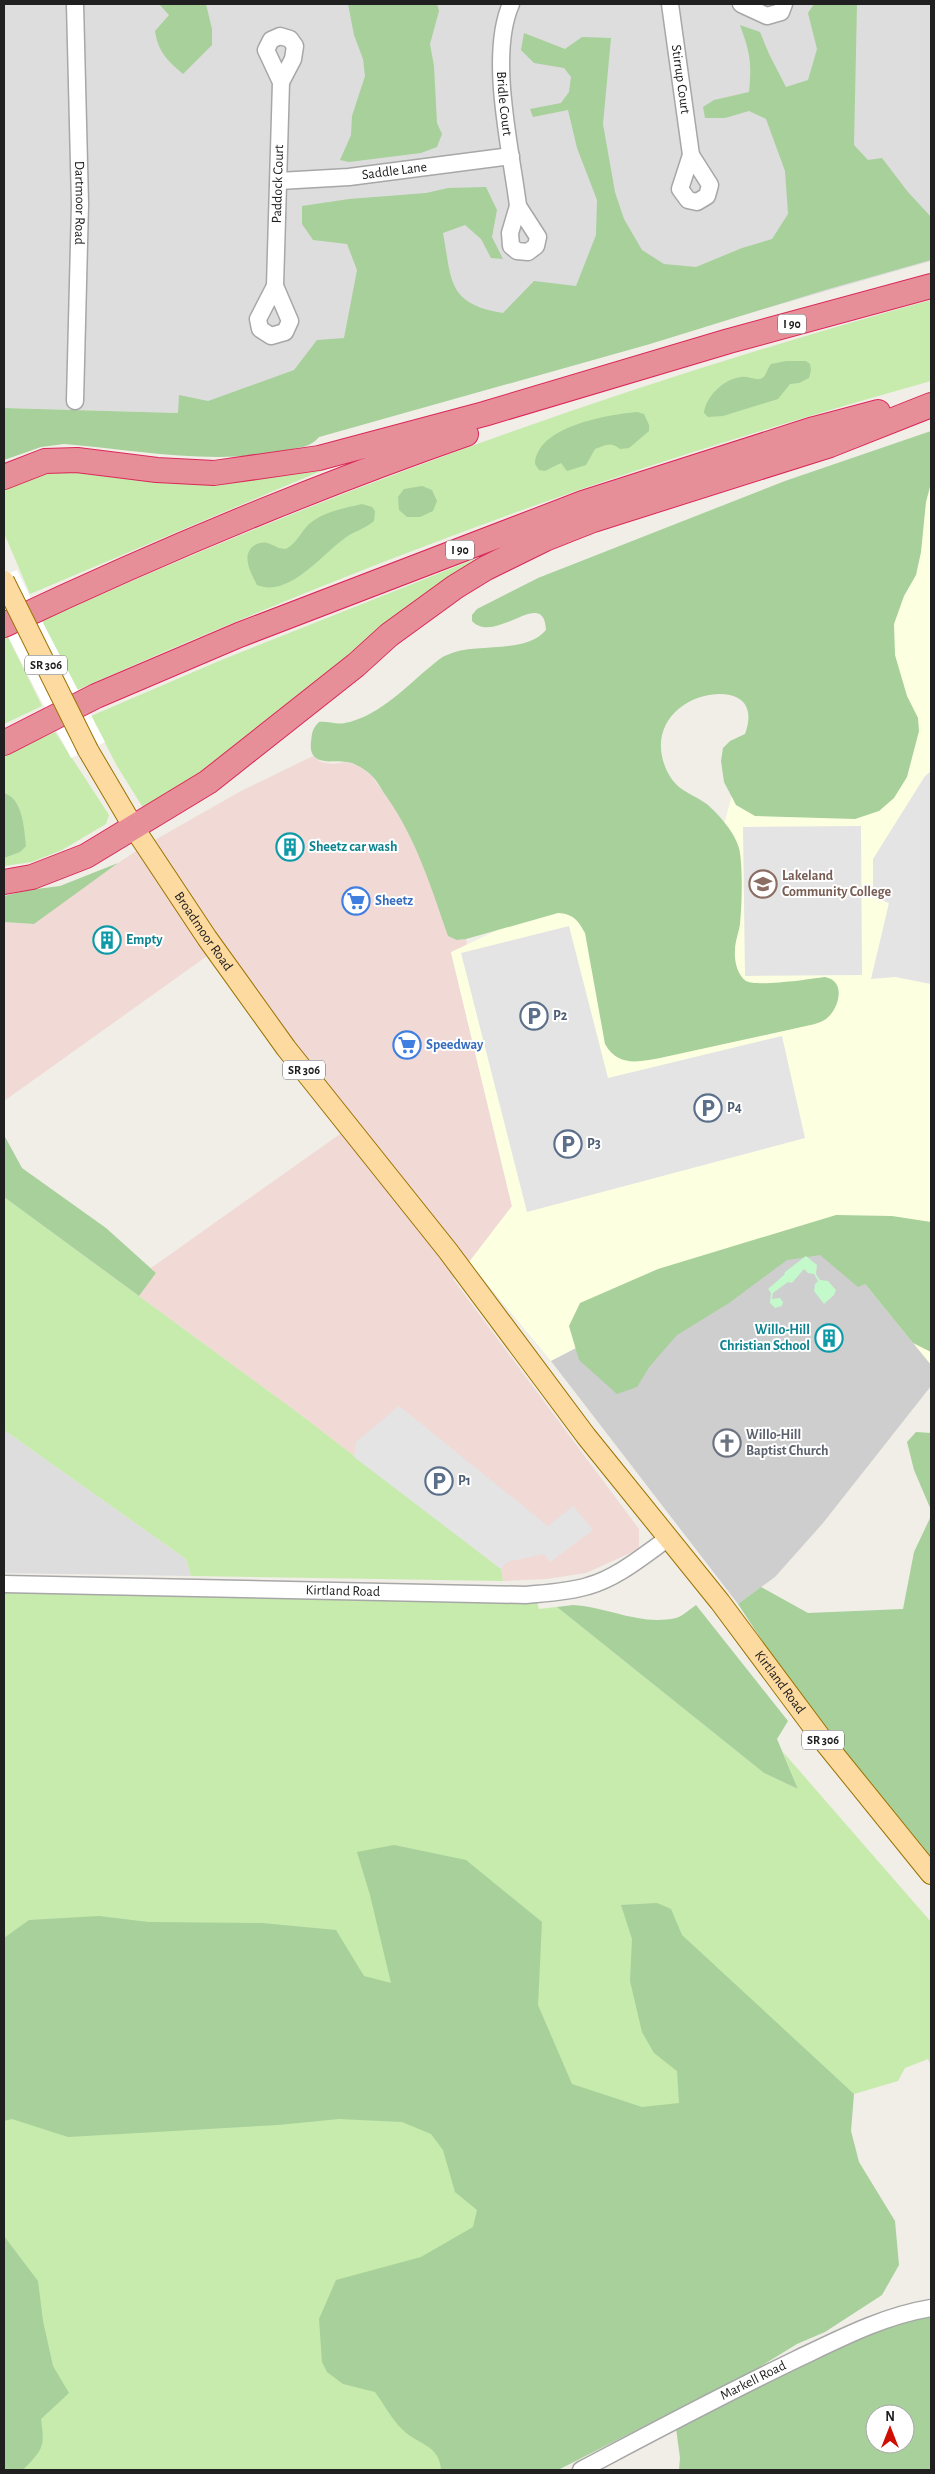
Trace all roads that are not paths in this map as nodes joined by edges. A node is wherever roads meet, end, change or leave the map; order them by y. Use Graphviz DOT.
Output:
graph roads {
  1 [pos="75,4"];
  2 [pos="511,4"];
  3 [pos="670,4"];
  4 [pos="741,4"];
  5 [pos="784,4"];
  6 [pos="281,82"];
  7 [pos="691,154"];
  8 [pos="511,156"];
  9 [pos="279,181"];
  10 [pos="518,206"];
  11 [pos="275,286"];
  12 [pos="931,286"];
  13 [pos="729,341"];
  14 [pos="931,397"];
  15 [pos="75,401"];
  16 [pos="931,405"];
  17 [pos="4,477"];
  18 [pos="4,581"];
  19 [pos="4,625"];
  20 [pos="4,742"];
  21 [pos="134,828"];
  22 [pos="4,882"];
  23 [pos="448,1251"];
  24 [pos="667,1539"];
  25 [pos="4,1584"];
  26 [pos="931,1874"];
  27 [pos="931,2308"];
  28 [pos="581,2470"];
  1 -- 15 [label="street, Dartmoor Road"];
  2 -- 8 [label="street, Bridle Court"];
  3 -- 7 [label="street, Stirrup Court"];
  4 -- 5 [label="street"];
  6 -- 9 [label="street, Paddock Court"];
  8 -- 9 [label="street, Saddle Lane"];
  8 -- 10 [label="street, Bridle Court"];
  9 -- 11 [label="street, Paddock Court"];
  12 -- 13 [label="highway, I 90"];
  13 -- 17 [label="highway"];
  13 -- 19 [label="highway, I 90"];
  14 -- 20 [label="highway, I 90"];
  16 -- 21 [label="highway"];
  18 -- 21 [label="main road, Broadmoor Road / SR 306, bridge"];
  21 -- 22 [label="highway"];
  21 -- 23 [label="main road, Broadmoor Road / SR 306"];
  23 -- 24 [label="main road, Kirtland Road / SR 306"];
  24 -- 25 [label="street, Kirtland Road"];
  24 -- 26 [label="main road, Kirtland Road / SR 306"];
  27 -- 28 [label="street, Markell Road"];
}
